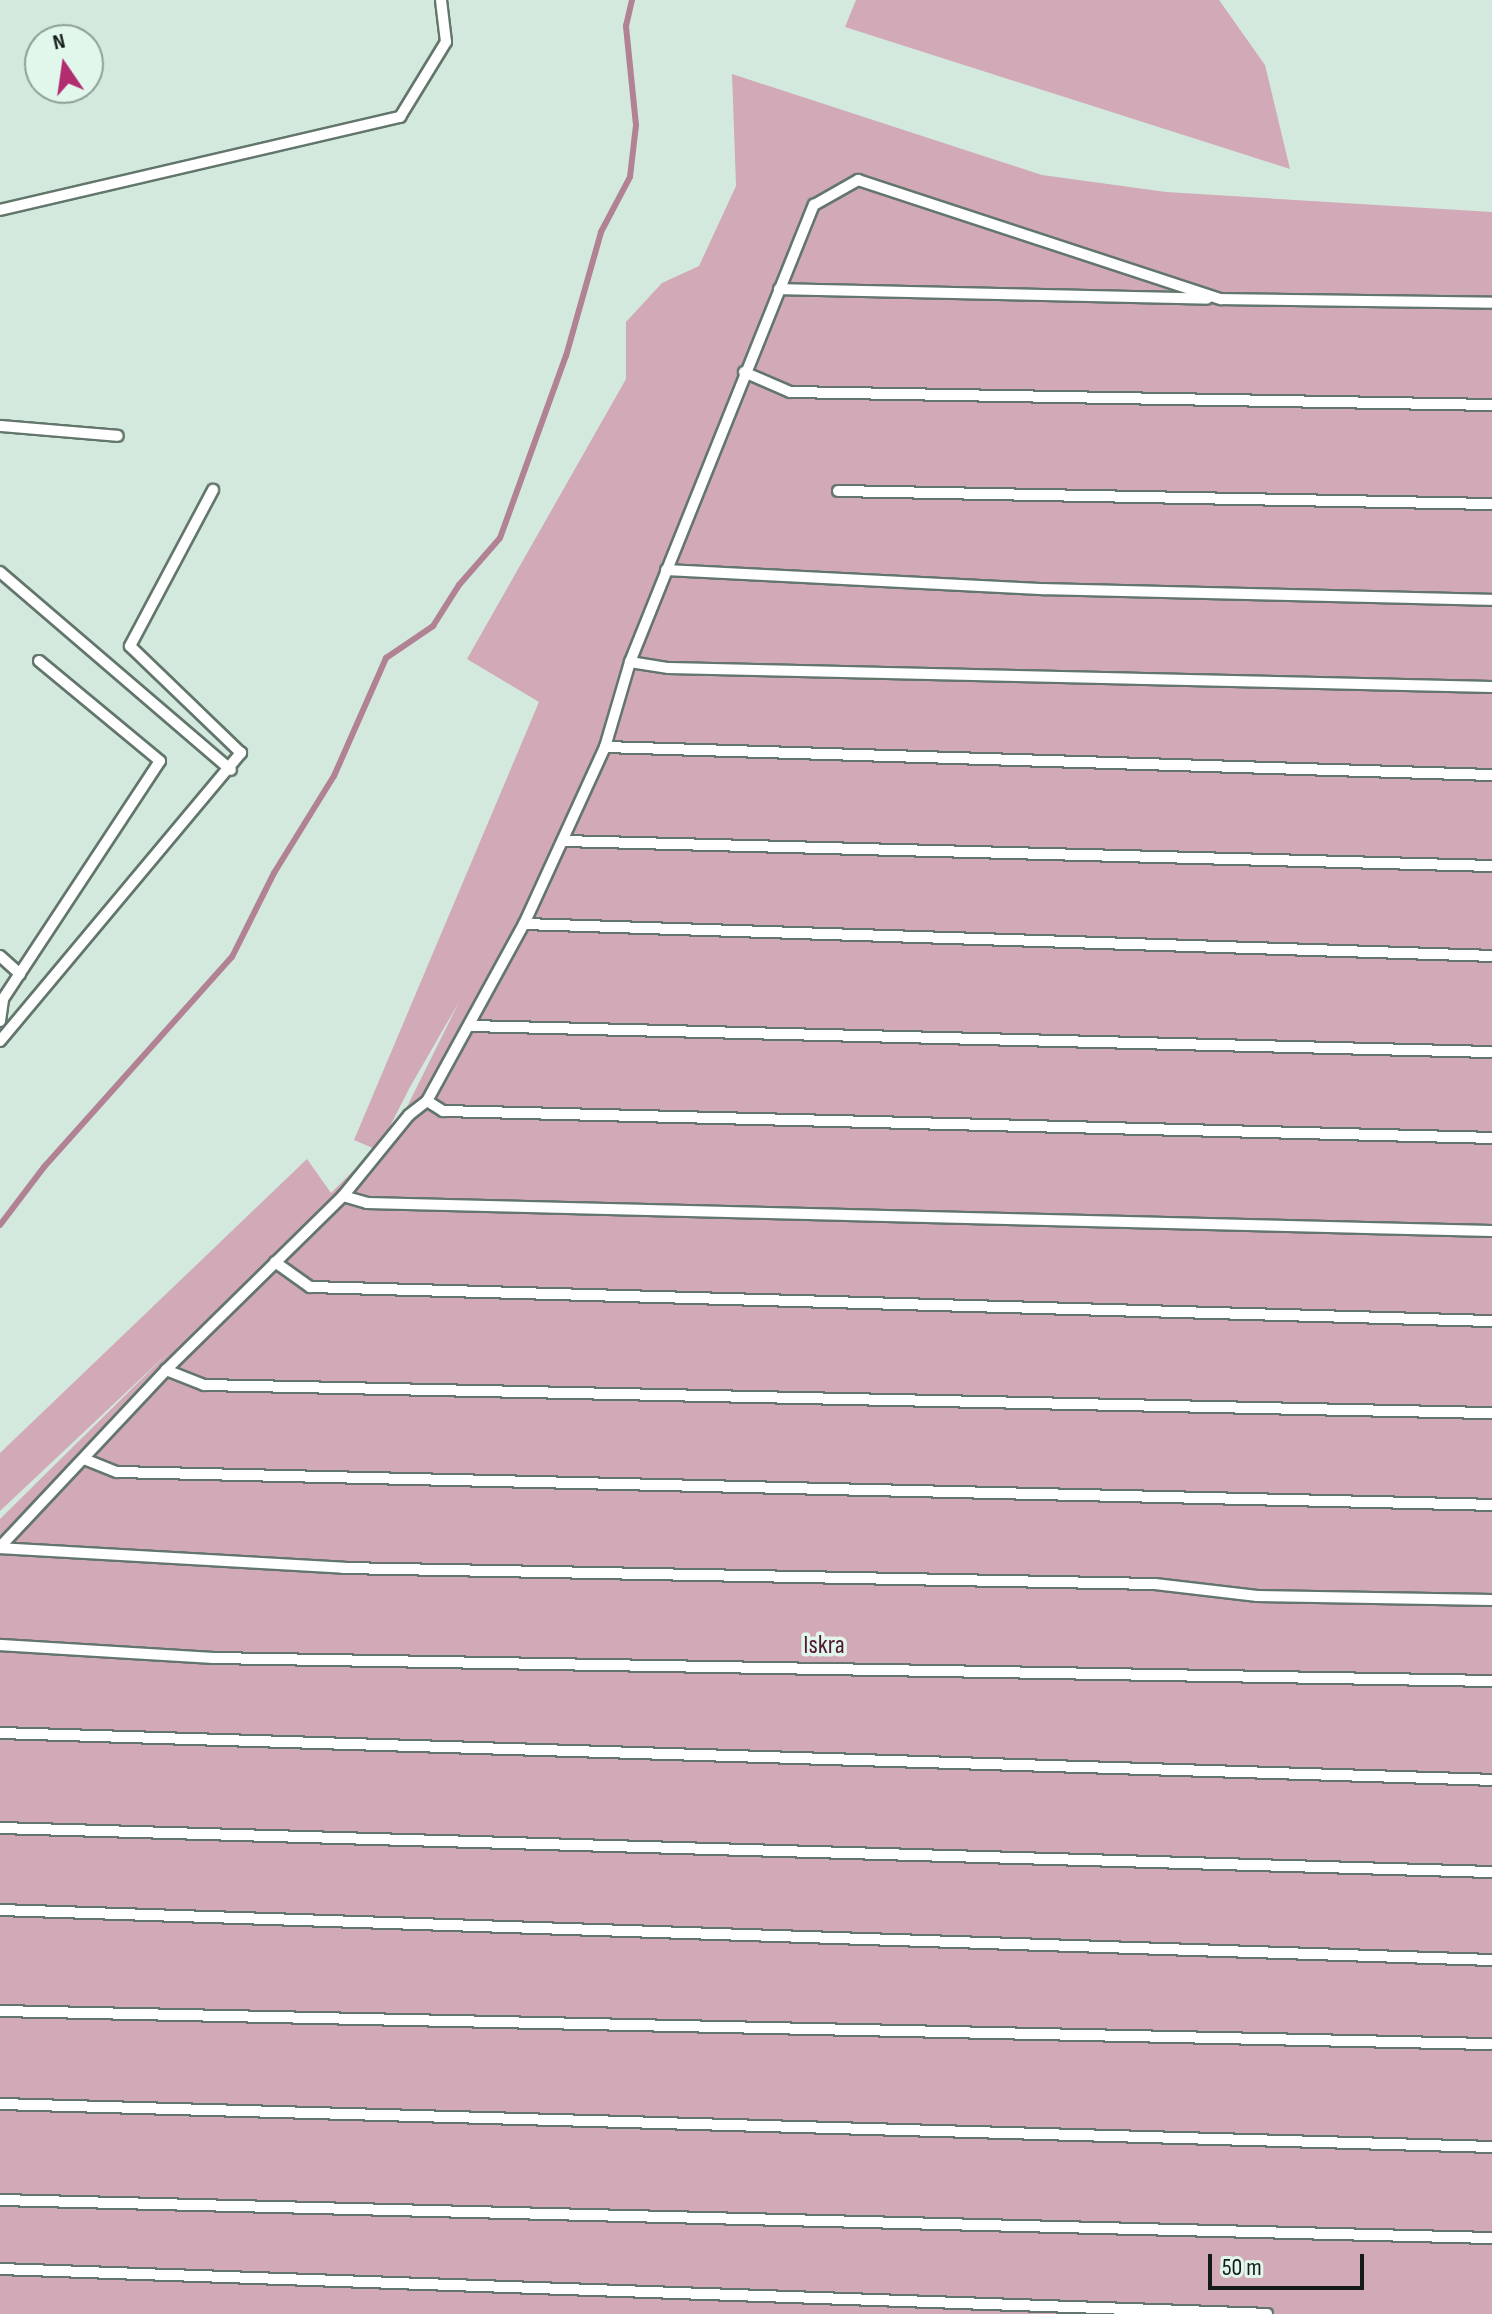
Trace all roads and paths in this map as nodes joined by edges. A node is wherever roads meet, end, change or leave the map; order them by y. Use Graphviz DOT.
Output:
graph roads {
  1 [pos="441,0"];
  2 [pos="0,210"];
  3 [pos="779,289"];
  4 [pos="1221,299"];
  5 [pos="1492,303"];
  6 [pos="744,372"];
  7 [pos="1492,405"];
  8 [pos="0,426"];
  9 [pos="118,436"];
  10 [pos="213,490"];
  11 [pos="838,491"];
  12 [pos="1492,504"];
  13 [pos="666,570"];
  14 [pos="0,572"];
  15 [pos="1492,600"];
  16 [pos="39,661"];
  17 [pos="630,662"];
  18 [pos="1492,687"];
  19 [pos="605,747"];
  20 [pos="231,770"];
  21 [pos="1492,775"];
  22 [pos="563,841"];
  23 [pos="1492,866"];
  24 [pos="524,924"];
  25 [pos="0,956"];
  26 [pos="1492,956"];
  27 [pos="20,974"];
  28 [pos="0,1021"];
  29 [pos="470,1026"];
  30 [pos="0,1041"];
  31 [pos="1492,1052"];
  32 [pos="427,1101"];
  33 [pos="1492,1138"];
  34 [pos="343,1196"];
  35 [pos="1492,1231"];
  36 [pos="275,1262"];
  37 [pos="1492,1321"];
  38 [pos="166,1370"];
  39 [pos="1492,1413"];
  40 [pos="84,1459"];
  41 [pos="1492,1505"];
  42 [pos="0,1547"];
  43 [pos="1492,1600"];
  44 [pos="0,1645"];
  45 [pos="1492,1681"];
  46 [pos="0,1733"];
  47 [pos="1492,1780"];
  48 [pos="0,1828"];
  49 [pos="1492,1872"];
  50 [pos="0,1910"];
  51 [pos="1492,1960"];
  52 [pos="0,2011"];
  53 [pos="1492,2044"];
  54 [pos="0,2104"];
  55 [pos="1492,2147"];
  56 [pos="0,2200"];
  57 [pos="1492,2238"];
  58 [pos="0,2269"];
  59 [pos="1267,2314"];
  1 -- 2 [label="lane"];
  3 -- 4 [label="lane"];
  3 -- 4 [label="lane"];
  3 -- 6 [label="lane"];
  4 -- 5 [label="lane"];
  6 -- 7 [label="lane"];
  6 -- 13 [label="lane"];
  8 -- 9 [label="lane"];
  10 -- 20 [label="lane"];
  11 -- 12 [label="lane"];
  13 -- 15 [label="lane"];
  13 -- 17 [label="lane"];
  14 -- 20 [label="lane"];
  16 -- 27 [label="lane"];
  17 -- 18 [label="lane"];
  17 -- 19 [label="lane"];
  19 -- 21 [label="lane"];
  19 -- 22 [label="lane"];
  20 -- 30 [label="lane"];
  22 -- 23 [label="lane"];
  22 -- 24 [label="lane"];
  24 -- 26 [label="lane"];
  24 -- 29 [label="lane"];
  25 -- 27 [label="lane"];
  27 -- 28 [label="lane"];
  29 -- 31 [label="lane"];
  29 -- 32 [label="lane"];
  32 -- 33 [label="lane"];
  32 -- 34 [label="lane"];
  34 -- 35 [label="lane"];
  34 -- 36 [label="lane"];
  36 -- 37 [label="lane"];
  36 -- 38 [label="lane"];
  38 -- 39 [label="lane"];
  38 -- 40 [label="lane"];
  40 -- 41 [label="lane"];
  40 -- 42 [label="lane"];
  42 -- 43 [label="lane"];
  44 -- 45 [label="lane"];
  46 -- 47 [label="lane"];
  48 -- 49 [label="lane"];
  50 -- 51 [label="lane"];
  52 -- 53 [label="lane"];
  54 -- 55 [label="lane"];
  56 -- 57 [label="lane"];
  58 -- 59 [label="lane"];
}
